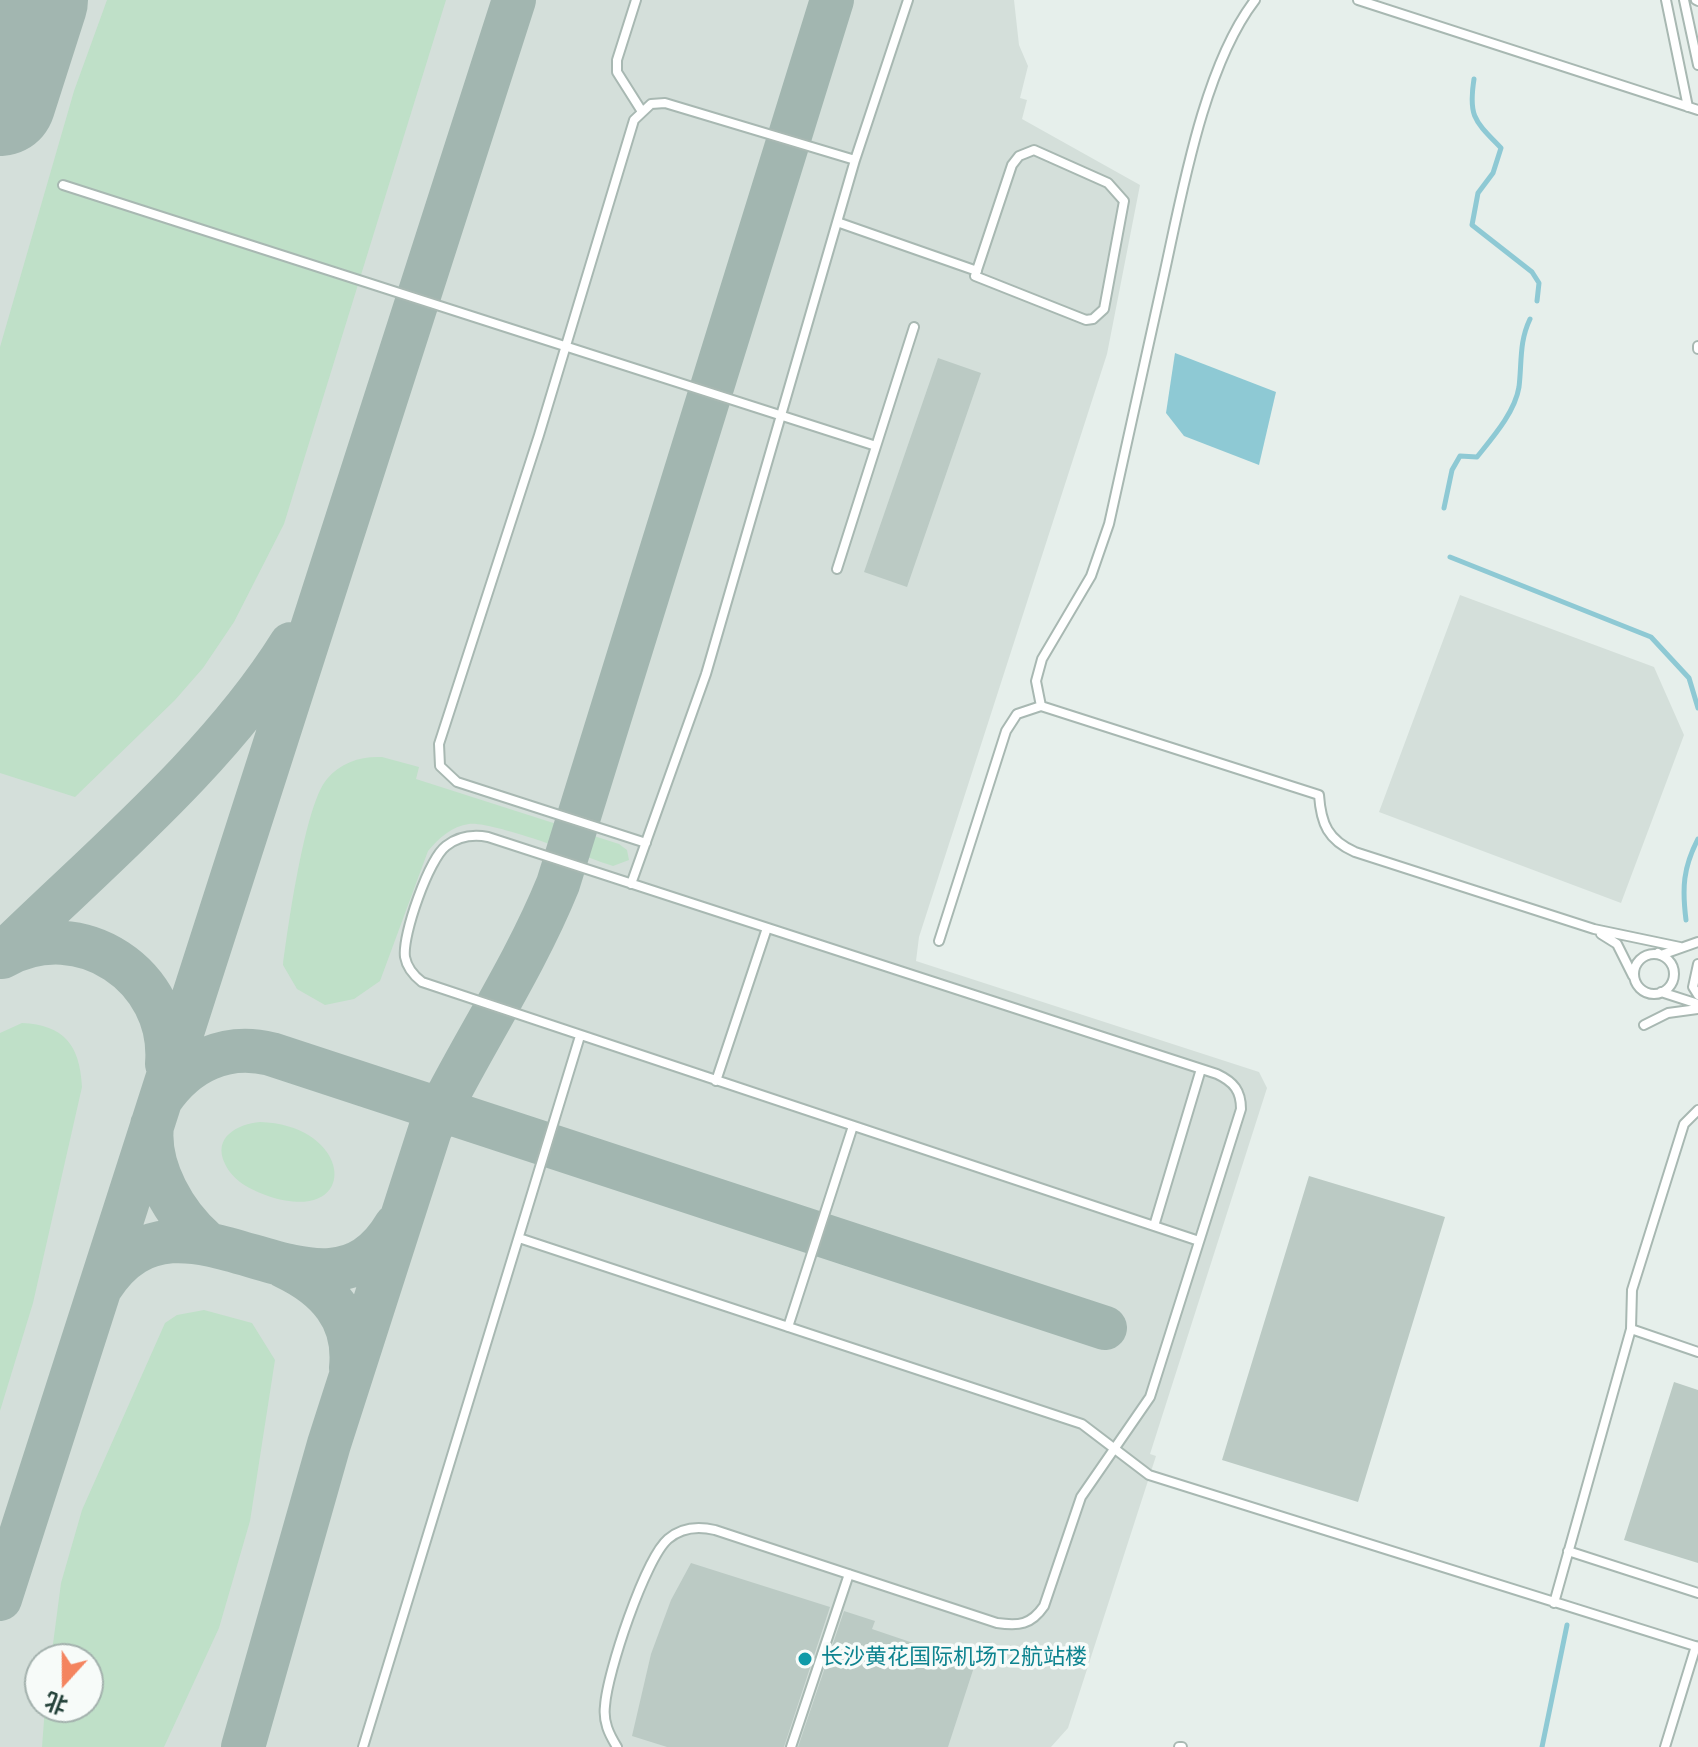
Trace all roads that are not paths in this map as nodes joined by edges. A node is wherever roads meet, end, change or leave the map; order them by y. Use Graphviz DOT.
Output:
graph roads {
  1 [pos="636,0"];
  2 [pos="908,0"];
  3 [pos="1255,0"];
  4 [pos="1358,0"];
  5 [pos="1666,0"];
  6 [pos="1684,0"];
  7 [pos="1698,65"];
  8 [pos="1693,109"];
  9 [pos="641,110"];
  10 [pos="855,160"];
  11 [pos="63,185"];
  12 [pos="837,222"];
  13 [pos="977,271"];
  14 [pos="914,327"];
  15 [pos="565,347"];
  16 [pos="780,417"];
  17 [pos="876,446"];
  18 [pos="837,569"];
  19 [pos="1041,706"];
  20 [pos="646,843"];
  21 [pos="631,884"];
  22 [pos="767,928"];
  23 [pos="1594,929"];
  24 [pos="939,941"];
  25 [pos="1647,941"];
  26 [pos="1698,942"];
  27 [pos="1680,947"];
  28 [pos="1661,955"];
  29 [pos="1698,964"];
  30 [pos="1635,980"];
  31 [pos="1661,992"];
  32 [pos="1698,995"];
  33 [pos="1698,1006"];
  34 [pos="1644,1025"];
  35 [pos="580,1036"];
  36 [pos="1201,1069"];
  37 [pos="716,1081"];
  38 [pos="1698,1110"];
  39 [pos="853,1126"];
  40 [pos="1154,1226"];
  41 [pos="519,1238"];
  42 [pos="1199,1241"];
  43 [pos="788,1327"];
  44 [pos="1631,1329"];
  45 [pos="1698,1352"];
  46 [pos="1114,1449"];
  47 [pos="1568,1551"];
  48 [pos="849,1574"];
  49 [pos="1698,1593"];
  50 [pos="1554,1603"];
  51 [pos="1697,1647"];
  52 [pos="363,1747"];
  53 [pos="617,1747"];
  54 [pos="791,1747"];
  55 [pos="1665,1747"];
  1 -- 9 [label="lane"];
  2 -- 10 [label="lane"];
  3 -- 19 [label="lane"];
  4 -- 8 [label="lane"];
  5 -- 8 [label="lane"];
  6 -- 7 [label="lane"];
  9 -- 10 [label="lane"];
  9 -- 15 [label="lane"];
  10 -- 12 [label="lane"];
  11 -- 15 [label="lane"];
  12 -- 13 [label="lane"];
  12 -- 16 [label="lane"];
  13 -- 13 [label="lane"];
  14 -- 17 [label="lane"];
  15 -- 16 [label="lane"];
  15 -- 20 [label="lane"];
  16 -- 17 [label="lane"];
  16 -- 20 [label="lane"];
  17 -- 18 [label="lane"];
  19 -- 23 [label="lane"];
  19 -- 24 [label="lane"];
  20 -- 21 [label="lane"];
  21 -- 22 [label="lane"];
  21 -- 35 [label="lane"];
  22 -- 36 [label="lane"];
  22 -- 37 [label="lane"];
  23 -- 25 [label="lane"];
  23 -- 30 [label="lane"];
  25 -- 27 [label="lane"];
  25 -- 28 [label="lane"];
  26 -- 27 [label="lane"];
  27 -- 28 [label="lane"];
  28 -- 30 [label="lane"];
  28 -- 31 [label="lane"];
  29 -- 32 [label="lane"];
  30 -- 31 [label="lane"];
  31 -- 33 [label="lane"];
  33 -- 34 [label="lane"];
  35 -- 37 [label="lane"];
  35 -- 41 [label="lane"];
  36 -- 40 [label="lane"];
  36 -- 42 [label="lane"];
  37 -- 39 [label="lane"];
  38 -- 44 [label="lane"];
  39 -- 40 [label="lane"];
  39 -- 43 [label="lane"];
  40 -- 42 [label="lane"];
  41 -- 43 [label="lane"];
  41 -- 52 [label="lane"];
  42 -- 46 [label="lane"];
  43 -- 46 [label="lane"];
  44 -- 45 [label="lane"];
  44 -- 47 [label="lane"];
  46 -- 48 [label="lane"];
  46 -- 50 [label="lane"];
  47 -- 49 [label="lane"];
  47 -- 50 [label="lane"];
  48 -- 53 [label="lane"];
  48 -- 54 [label="lane"];
  50 -- 51 [label="lane"];
  51 -- 55 [label="lane"];
}
